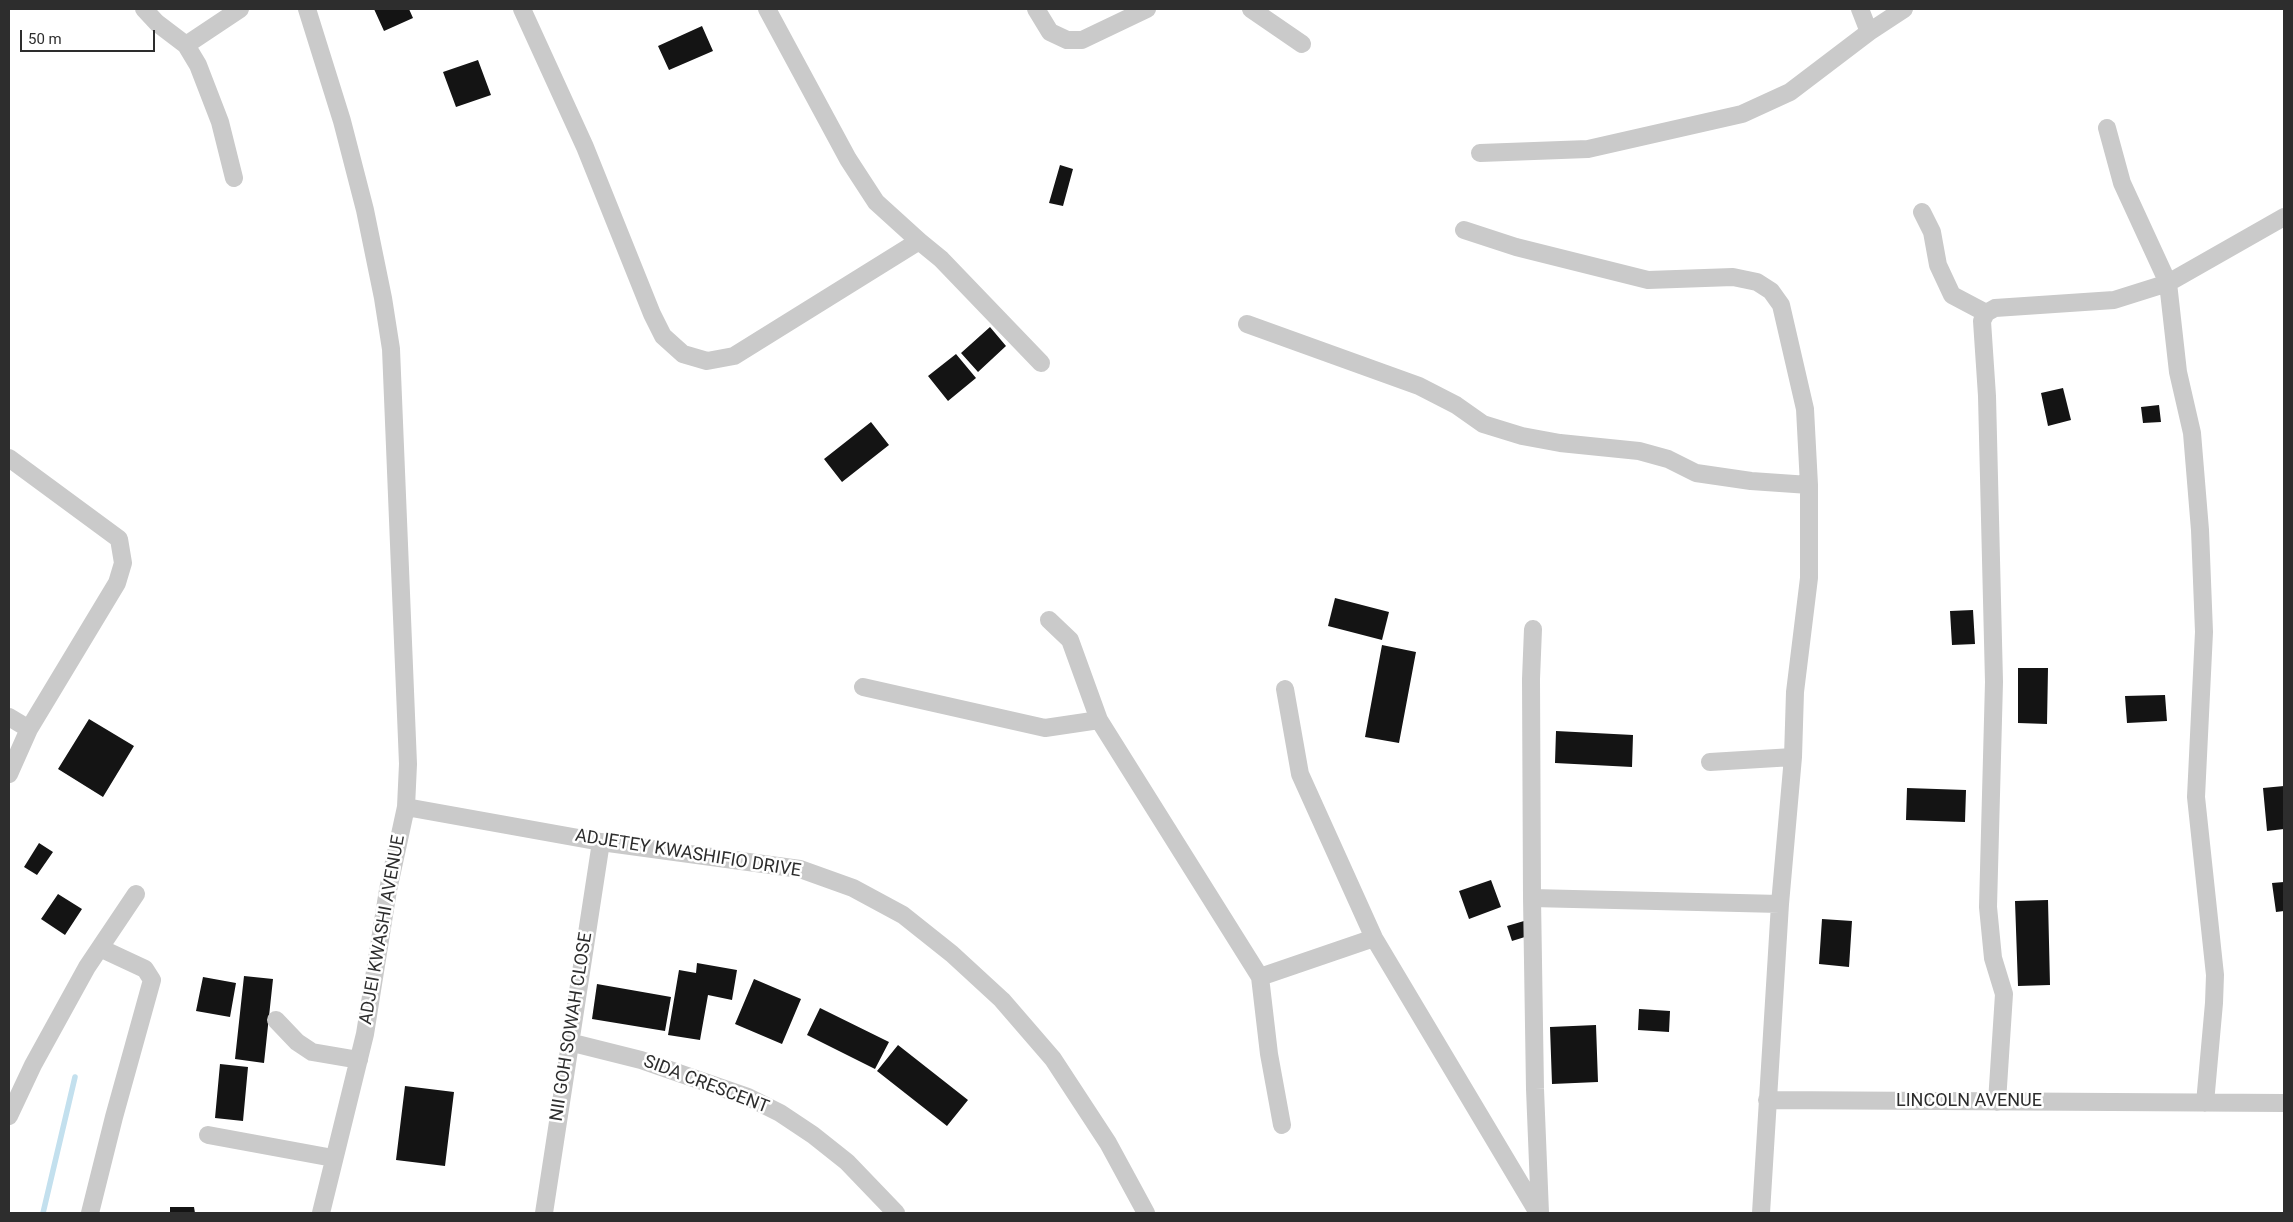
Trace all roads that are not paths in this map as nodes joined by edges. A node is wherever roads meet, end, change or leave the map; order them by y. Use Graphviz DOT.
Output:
graph roads {
  1 [pos="144,9"];
  2 [pos="240,9"];
  3 [pos="307,9"];
  4 [pos="522,9"];
  5 [pos="767,9"];
  6 [pos="1036,9"];
  7 [pos="1147,9"];
  8 [pos="1251,9"];
  9 [pos="1860,9"];
  10 [pos="1904,9"];
  11 [pos="1869,32"];
  12 [pos="1302,44"];
  13 [pos="186,45"];
  14 [pos="2107,128"];
  15 [pos="1480,154"];
  16 [pos="234,178"];
  17 [pos="1922,212"];
  18 [pos="2284,217"];
  19 [pos="1464,230"];
  20 [pos="919,240"];
  21 [pos="2168,283"];
  22 [pos="1986,313"];
  23 [pos="1247,324"];
  24 [pos="1041,363"];
  25 [pos="9,458"];
  26 [pos="1809,485"];
  27 [pos="1049,620"];
  28 [pos="1533,629"];
  29 [pos="863,687"];
  30 [pos="1285,689"];
  31 [pos="9,716"];
  32 [pos="1099,720"];
  33 [pos="29,729"];
  34 [pos="1793,757"];
  35 [pos="1710,762"];
  36 [pos="9,774"];
  37 [pos="406,807"];
  38 [pos="601,842"];
  39 [pos="136,894"];
  40 [pos="1532,898"];
  41 [pos="1780,904"];
  42 [pos="1374,938"];
  43 [pos="100,948"];
  44 [pos="1260,977"];
  45 [pos="276,1020"];
  46 [pos="569,1042"];
  47 [pos="359,1060"];
  48 [pos="1767,1100"];
  49 [pos="1997,1102"];
  50 [pos="2205,1103"];
  51 [pos="2284,1103"];
  52 [pos="9,1116"];
  53 [pos="1282,1125"];
  54 [pos="208,1135"];
  55 [pos="333,1158"];
  56 [pos="90,1213"];
  57 [pos="321,1213"];
  58 [pos="544,1213"];
  59 [pos="896,1213"];
  60 [pos="1146,1213"];
  61 [pos="1539,1213"];
  62 [pos="1761,1213"];
  1 -- 13 [label="street"];
  2 -- 13 [label="street"];
  3 -- 37 [label="street, ADJEI KWASHI AVENUE"];
  4 -- 20 [label="street"];
  5 -- 20 [label="street"];
  6 -- 7 [label="street"];
  8 -- 12 [label="street"];
  9 -- 11 [label="street"];
  10 -- 11 [label="street"];
  11 -- 15 [label="street"];
  13 -- 16 [label="street"];
  14 -- 21 [label="street"];
  17 -- 22 [label="street"];
  18 -- 21 [label="street"];
  19 -- 26 [label="street"];
  20 -- 24 [label="street"];
  21 -- 22 [label="street"];
  21 -- 50 [label="street"];
  22 -- 49 [label="street"];
  23 -- 26 [label="street"];
  25 -- 33 [label="street"];
  26 -- 34 [label="street"];
  27 -- 32 [label="street"];
  28 -- 40 [label="street"];
  29 -- 32 [label="street"];
  30 -- 42 [label="street"];
  31 -- 33 [label="street"];
  32 -- 44 [label="street"];
  33 -- 36 [label="street"];
  34 -- 35 [label="street"];
  34 -- 41 [label="street"];
  37 -- 38 [label="street, ADJETEY KWASHIFIO DRIVE"];
  37 -- 47 [label="street, ADJEI KWASHI AVENUE"];
  38 -- 46 [label="street, NII GOH SOWAH CLOSE"];
  38 -- 60 [label="street, ADJETEY KWASHIFIO DRIVE"];
  39 -- 43 [label="street"];
  40 -- 41 [label="street"];
  40 -- 61 [label="street"];
  41 -- 48 [label="street"];
  42 -- 44 [label="street"];
  42 -- 61 [label="street"];
  43 -- 52 [label="street"];
  43 -- 56 [label="street"];
  44 -- 53 [label="street"];
  45 -- 47 [label="street"];
  46 -- 58 [label="street, NII GOH SOWAH CLOSE"];
  46 -- 59 [label="street, SIDA CRESCENT"];
  47 -- 55 [label="street, ADJEI KWASHI AVENUE"];
  48 -- 49 [label="street, LINCOLN AVENUE"];
  48 -- 62 [label="street"];
  49 -- 50 [label="street, LINCOLN AVENUE"];
  50 -- 51 [label="street, LINCOLN AVENUE"];
  54 -- 55 [label="street"];
  55 -- 57 [label="street, ADJEI KWASHI AVENUE"];
}
